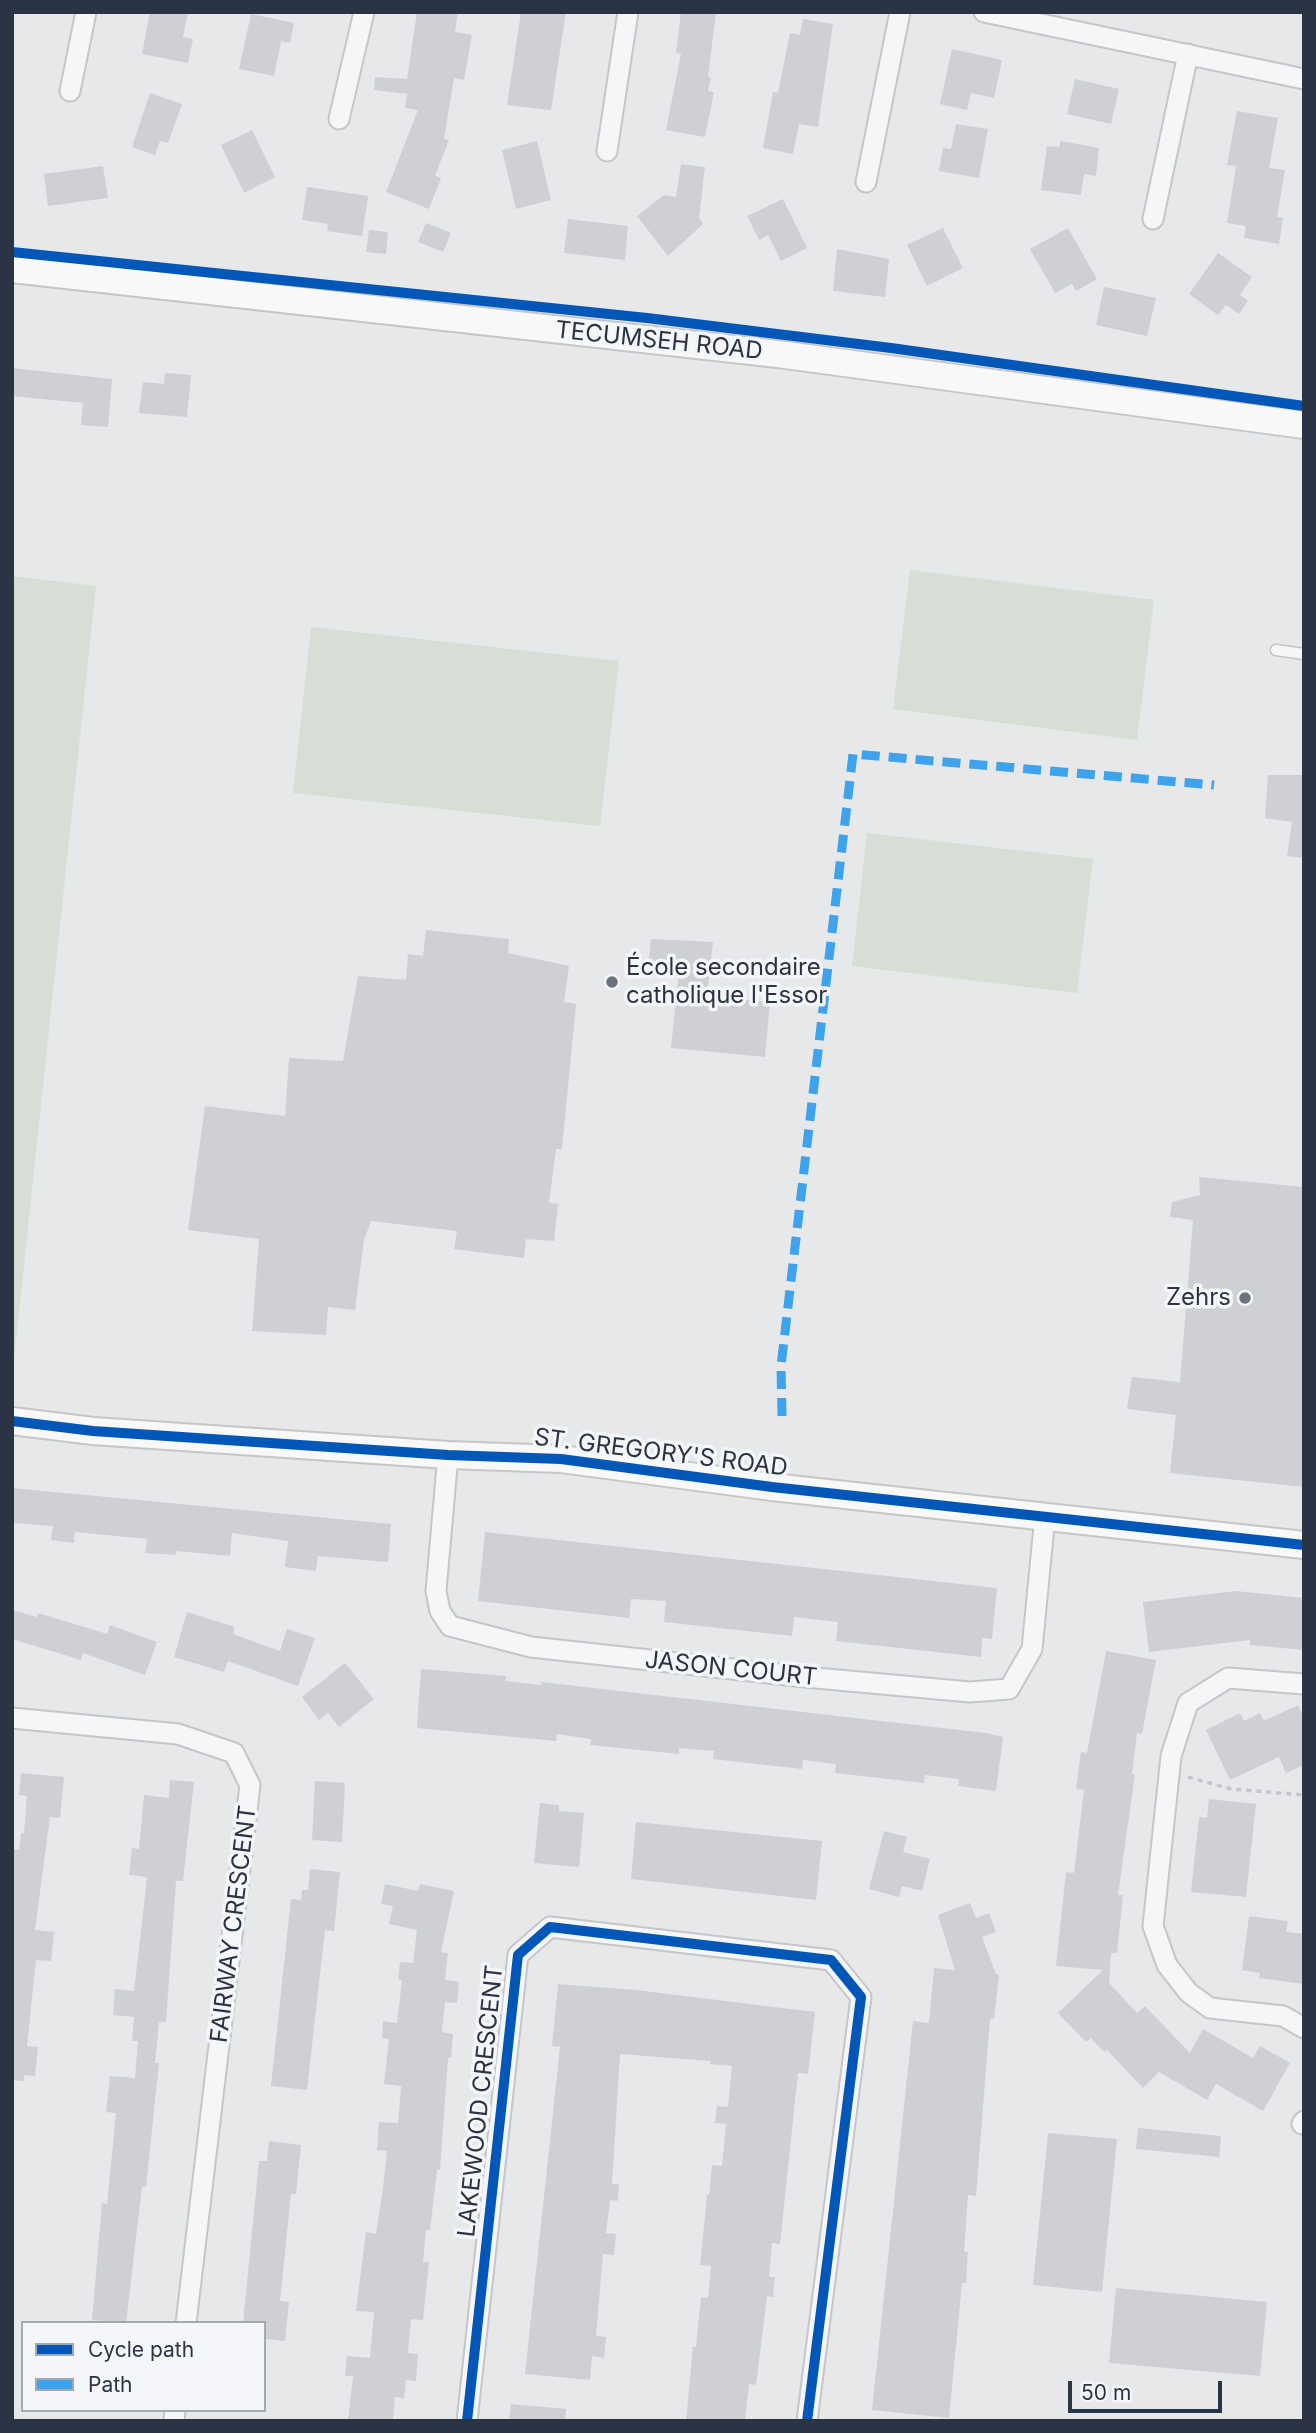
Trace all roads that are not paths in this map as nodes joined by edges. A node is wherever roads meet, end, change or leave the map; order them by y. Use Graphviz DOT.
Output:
graph roads {
  1 [pos="86,12"];
  2 [pos="365,12"];
  3 [pos="628,12"];
  4 [pos="900,12"];
  5 [pos="984,12"];
  6 [pos="1188,54"];
  7 [pos="1304,79"];
  8 [pos="69,90"];
  9 [pos="339,119"];
  10 [pos="607,151"];
  11 [pos="866,182"];
  12 [pos="1153,219"];
  13 [pos="12,269"];
  14 [pos="1304,425"];
  15 [pos="1276,650"];
  16 [pos="1304,654"];
  17 [pos="12,1421"];
  18 [pos="448,1455"];
  19 [pos="1045,1516"];
  20 [pos="1304,1545"];
  21 [pos="1304,1684"];
  22 [pos="12,1718"];
  23 [pos="1304,2028"];
  24 [pos="186,2321"];
  25 [pos="467,2421"];
  26 [pos="807,2421"];
  1 -- 8 [label="street"];
  2 -- 9 [label="street"];
  3 -- 10 [label="street"];
  4 -- 11 [label="street"];
  5 -- 6 [label="street"];
  6 -- 7 [label="street"];
  6 -- 12 [label="street"];
  13 -- 14 [label="street, TECUMSEH ROAD"];
  15 -- 16 [label="lane"];
  17 -- 18 [label="street, ST. GREGORY'S ROAD"];
  18 -- 19 [label="street, ST. GREGORY'S ROAD"];
  18 -- 19 [label="street, JASON COURT"];
  19 -- 20 [label="street, ST. GREGORY'S ROAD"];
  21 -- 23 [label="street"];
  22 -- 24 [label="street, FAIRWAY CRESCENT"];
  25 -- 26 [label="street, LAKEWOOD CRESCENT"];
}
